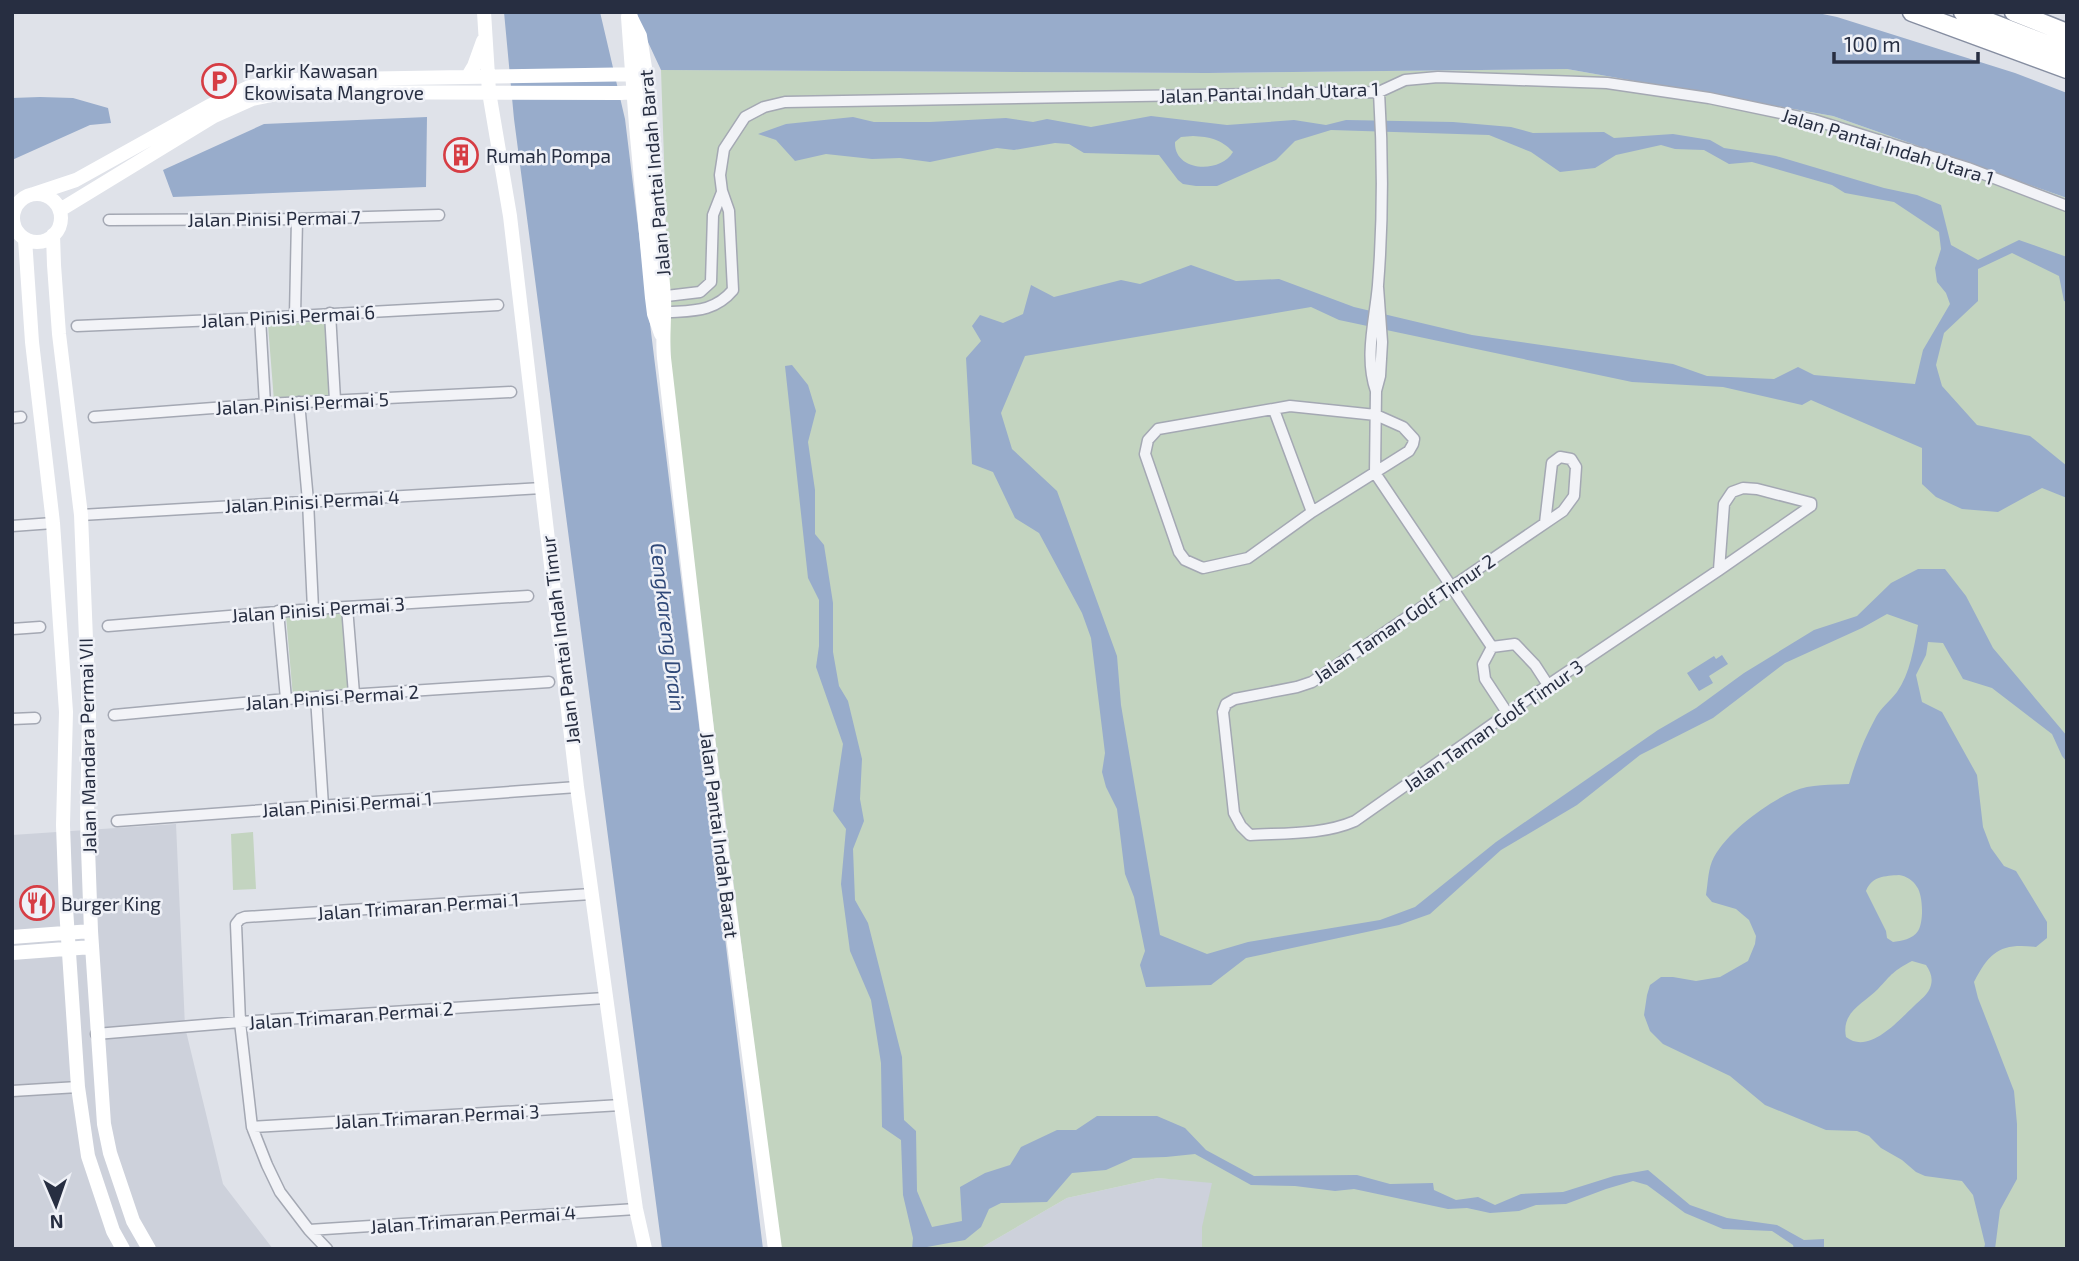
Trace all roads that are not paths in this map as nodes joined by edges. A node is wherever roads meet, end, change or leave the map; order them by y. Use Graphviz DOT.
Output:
graph roads {
  1 [pos="484,12"];
  2 [pos="628,12"];
  3 [pos="1912,12"];
  4 [pos="1963,12"];
  5 [pos="2014,12"];
  6 [pos="485,29"];
  7 [pos="2067,33"];
  8 [pos="2067,52"];
  9 [pos="2067,69"];
  10 [pos="632,75"];
  11 [pos="468,76"];
  12 [pos="488,76"];
  13 [pos="489,92"];
  14 [pos="634,92"];
  15 [pos="1379,92"];
  16 [pos="722,191"];
  17 [pos="34,194"];
  18 [pos="2067,206"];
  19 [pos="60,210"];
  20 [pos="439,215"];
  21 [pos="297,219"];
  22 [pos="109,220"];
  23 [pos="13,223"];
  24 [pos="53,236"];
  25 [pos="25,239"];
  26 [pos="658,297"];
  27 [pos="498,305"];
  28 [pos="330,313"];
  29 [pos="659,314"];
  30 [pos="295,316"];
  31 [pos="260,318"];
  32 [pos="77,326"];
  33 [pos="510,391"];
  34 [pos="335,400"];
  35 [pos="299,402"];
  36 [pos="265,404"];
  37 [pos="1274,410"];
  38 [pos="1376,415"];
  39 [pos="94,417"];
  40 [pos="1375,473"];
  41 [pos="542,488"];
  42 [pos="307,501"];
  43 [pos="1311,512"];
  44 [pos="81,515"];
  45 [pos="53,523"];
  46 [pos="1545,523"];
  47 [pos="12,526"];
  48 [pos="1720,570"];
  49 [pos="1451,587"];
  50 [pos="528,596"];
  51 [pos="348,607"];
  52 [pos="313,608"];
  53 [pos="278,611"];
  54 [pos="108,626"];
  55 [pos="40,627"];
  56 [pos="12,629"];
  57 [pos="1492,648"];
  58 [pos="550,682"];
  59 [pos="1548,685"];
  60 [pos="354,694"];
  61 [pos="316,697"];
  62 [pos="286,699"];
  63 [pos="1508,714"];
  64 [pos="114,715"];
  65 [pos="35,718"];
  66 [pos="12,719"];
  67 [pos="577,787"];
  68 [pos="323,806"];
  69 [pos="117,821"];
  70 [pos="1250,835"];
  71 [pos="591,894"];
  72 [pos="91,932"];
  73 [pos="67,933"];
  74 [pos="12,936"];
  75 [pos="92,947"];
  76 [pos="68,948"];
  77 [pos="12,953"];
  78 [pos="605,998"];
  79 [pos="240,1022"];
  80 [pos="96,1034"];
  81 [pos="78,1087"];
  82 [pos="12,1091"];
  83 [pos="621,1105"];
  84 [pos="252,1127"];
  85 [pos="636,1209"];
  86 [pos="309,1230"];
  87 [pos="123,1249"];
  88 [pos="149,1249"];
  89 [pos="327,1249"];
  90 [pos="645,1249"];
  91 [pos="775,1249"];
  1 -- 6 [label="main road, Jalan Pantai Indah Timur"];
  2 -- 10 [label="main road, Jalan Pantai Indah Barat"];
  3 -- 9 [label="highway"];
  4 -- 8 [label="highway"];
  5 -- 7 [label="highway"];
  6 -- 11 [label="main road, Jalan Pantai Indah Timur"];
  6 -- 12 [label="main road, Jalan Pantai Indah Timur"];
  10 -- 12 [label="main road"];
  10 -- 14 [label="main road, Jalan Pantai Indah Barat"];
  11 -- 12 [label="main road"];
  11 -- 17 [label="main road"];
  12 -- 13 [label="main road, Jalan Pantai Indah Timur"];
  13 -- 14 [label="main road"];
  13 -- 19 [label="main road"];
  13 -- 41 [label="main road, Jalan Pantai Indah Timur"];
  14 -- 26 [label="main road, Jalan Pantai Indah Barat"];
  15 -- 16 [label="street, Jalan Pantai Indah Utara 1"];
  15 -- 18 [label="street, Jalan Pantai Indah Utara 1"];
  15 -- 38 [label="street"];
  16 -- 26 [label="street, Jalan Pantai Indah Utara 1"];
  16 -- 29 [label="street, Jalan Pantai Indah Utara 1"];
  17 -- 19 [label="main road"];
  17 -- 23 [label="main road"];
  19 -- 24 [label="main road"];
  20 -- 21 [label="street, Jalan Pinisi Permai 7"];
  21 -- 22 [label="street, Jalan Pinisi Permai 7"];
  21 -- 30 [label="street"];
  23 -- 25 [label="main road"];
  24 -- 25 [label="main road"];
  24 -- 44 [label="main road, Jalan Mandara Permai VII"];
  25 -- 45 [label="main road, Jalan Mandara Permai VII"];
  26 -- 29 [label="main road, Jalan Pantai Indah Barat"];
  27 -- 28 [label="street, Jalan Pinisi Permai 6"];
  28 -- 30 [label="street, Jalan Pinisi Permai 6"];
  28 -- 34 [label="street"];
  29 -- 91 [label="main road, Jalan Pantai Indah Barat"];
  30 -- 31 [label="street, Jalan Pinisi Permai 6"];
  31 -- 32 [label="street, Jalan Pinisi Permai 6"];
  31 -- 36 [label="street"];
  33 -- 34 [label="street, Jalan Pinisi Permai 5"];
  34 -- 35 [label="street, Jalan Pinisi Permai 5"];
  35 -- 36 [label="street, Jalan Pinisi Permai 5"];
  35 -- 42 [label="street"];
  36 -- 39 [label="street, Jalan Pinisi Permai 5"];
  37 -- 38 [label="street"];
  37 -- 43 [label="street"];
  37 -- 43 [label="street"];
  38 -- 40 [label="street"];
  38 -- 40 [label="street"];
  40 -- 43 [label="street"];
  40 -- 49 [label="street"];
  41 -- 42 [label="street, Jalan Pinisi Permai 4"];
  41 -- 67 [label="main road, Jalan Pantai Indah Timur"];
  42 -- 44 [label="street, Jalan Pinisi Permai 4"];
  42 -- 52 [label="street"];
  44 -- 72 [label="main road, Jalan Mandara Permai VII"];
  45 -- 47 [label="street"];
  45 -- 73 [label="main road, Jalan Mandara Permai VII"];
  46 -- 46 [label="street, Jalan Taman Golf Timur 2"];
  46 -- 49 [label="street, Jalan Taman Golf Timur 2"];
  48 -- 48 [label="street, Jalan Taman Golf Timur 3"];
  48 -- 59 [label="street, Jalan Taman Golf Timur 3"];
  49 -- 57 [label="street"];
  49 -- 70 [label="street, Jalan Taman Golf Timur 2"];
  50 -- 51 [label="street, Jalan Pinisi Permai 3"];
  51 -- 52 [label="street, Jalan Pinisi Permai 3"];
  51 -- 60 [label="street"];
  52 -- 53 [label="street, Jalan Pinisi Permai 3"];
  53 -- 54 [label="street, Jalan Pinisi Permai 3"];
  53 -- 62 [label="street"];
  55 -- 56 [label="street"];
  57 -- 59 [label="street"];
  57 -- 63 [label="street"];
  58 -- 60 [label="street, Jalan Pinisi Permai 2"];
  59 -- 63 [label="street, Jalan Taman Golf Timur 3"];
  60 -- 61 [label="street, Jalan Pinisi Permai 2"];
  61 -- 62 [label="street, Jalan Pinisi Permai 2"];
  61 -- 68 [label="street"];
  62 -- 64 [label="street, Jalan Pinisi Permai 2"];
  63 -- 70 [label="street, Jalan Taman Golf Timur 3"];
  65 -- 66 [label="street"];
  67 -- 68 [label="street, Jalan Pinisi Permai 1"];
  67 -- 71 [label="main road, Jalan Pantai Indah Timur"];
  68 -- 69 [label="street, Jalan Pinisi Permai 1"];
  71 -- 78 [label="main road, Jalan Pantai Indah Timur"];
  71 -- 79 [label="street, Jalan Trimaran Permai 1"];
  72 -- 73 [label="main road"];
  72 -- 75 [label="main road, Jalan Mandara Permai VII"];
  73 -- 74 [label="main road"];
  73 -- 76 [label="main road, Jalan Mandara Permai VII"];
  75 -- 76 [label="main road"];
  75 -- 80 [label="main road, Jalan Mandara Permai VII"];
  76 -- 77 [label="main road"];
  76 -- 81 [label="main road, Jalan Mandara Permai VII"];
  78 -- 79 [label="street, Jalan Trimaran Permai 2"];
  78 -- 83 [label="main road, Jalan Pantai Indah Timur"];
  79 -- 80 [label="street, Jalan Trimaran Permai 2"];
  79 -- 84 [label="street"];
  80 -- 88 [label="main road, Jalan Mandara Permai VII"];
  81 -- 82 [label="street"];
  81 -- 87 [label="main road, Jalan Mandara Permai VII"];
  83 -- 84 [label="street, Jalan Trimaran Permai 3"];
  83 -- 85 [label="main road, Jalan Pantai Indah Timur"];
  84 -- 86 [label="street"];
  85 -- 86 [label="street, Jalan Trimaran Permai 4"];
  85 -- 90 [label="main road, Jalan Pantai Indah Timur"];
  86 -- 89 [label="street"];
}
